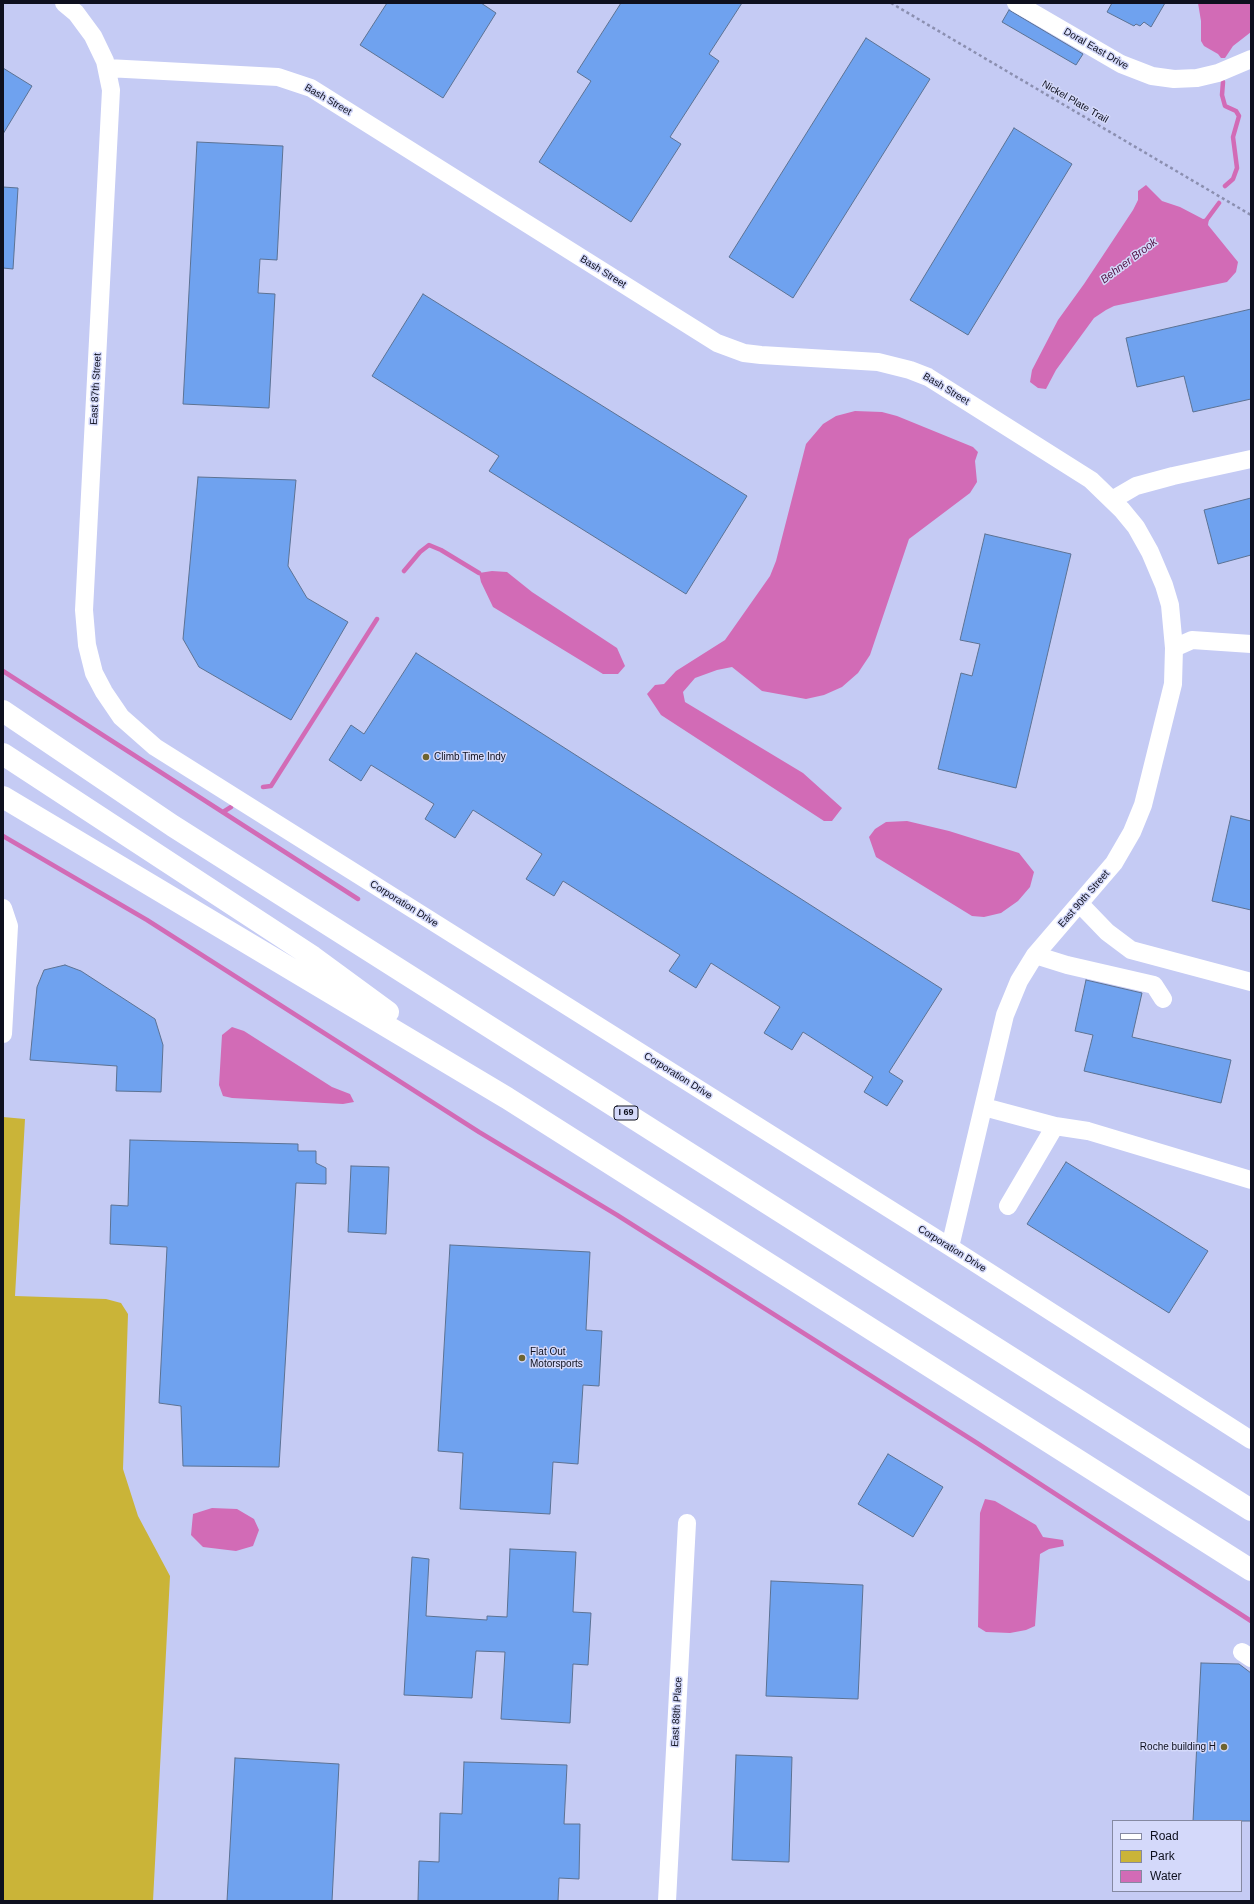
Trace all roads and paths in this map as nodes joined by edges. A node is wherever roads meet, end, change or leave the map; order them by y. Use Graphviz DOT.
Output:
graph roads {
  1 [pos="64,3"];
  2 [pos="891,3"];
  3 [pos="1016,3"];
  4 [pos="1251,60"];
  5 [pos="107,68"];
  6 [pos="1251,214"];
  7 [pos="1251,459"];
  8 [pos="1112,500"];
  9 [pos="1147,545"];
  10 [pos="1251,644"];
  11 [pos="1174,648"];
  12 [pos="112,705"];
  13 [pos="3,711"];
  14 [pos="3,754"];
  15 [pos="3,797"];
  16 [pos="1080,904"];
  17 [pos="3,908"];
  18 [pos="1035,955"];
  19 [pos="1251,982"];
  20 [pos="1163,999"];
  21 [pos="3,1034"];
  22 [pos="507,1098"];
  23 [pos="984,1107"];
  24 [pos="1055,1126"];
  25 [pos="1251,1180"];
  26 [pos="1008,1206"];
  27 [pos="950,1247"];
  28 [pos="1251,1440"];
  29 [pos="1251,1510"];
  30 [pos="686,1523"];
  31 [pos="1251,1570"];
  32 [pos="667,1901"];
  1 -- 5 [label="street"];
  2 -- 6 [label="path, Nickel Plate Trail"];
  3 -- 4 [label="street, Doral East Drive"];
  5 -- 8 [label="street, Bash Street"];
  5 -- 12 [label="street, East 87th Street"];
  7 -- 8 [label="street"];
  8 -- 9 [label="street, Bash Street"];
  9 -- 11 [label="street, East 90th Street"];
  10 -- 11 [label="street"];
  11 -- 16 [label="street, East 90th Street"];
  12 -- 27 [label="street, Corporation Drive"];
  13 -- 29 [label="highway, I 69"];
  14 -- 22 [label="highway"];
  15 -- 22 [label="highway"];
  16 -- 18 [label="street, East 90th Street"];
  16 -- 19 [label="street"];
  17 -- 21 [label="street"];
  18 -- 20 [label="street"];
  18 -- 23 [label="street, East 90th Street"];
  22 -- 31 [label="highway"];
  23 -- 24 [label="street"];
  23 -- 27 [label="street, East 90th Street"];
  24 -- 25 [label="street"];
  24 -- 26 [label="street"];
  27 -- 28 [label="street, Corporation Drive"];
  30 -- 32 [label="street, East 88th Place"];
}
